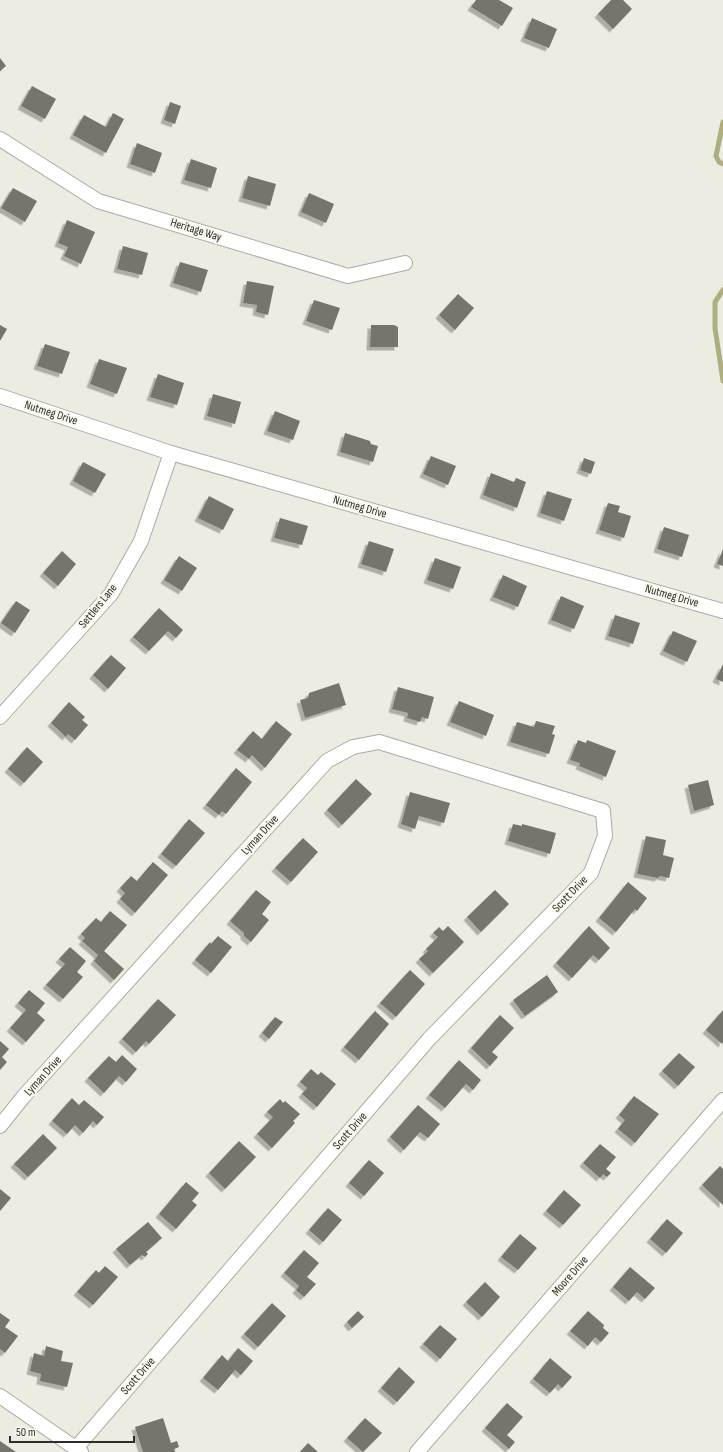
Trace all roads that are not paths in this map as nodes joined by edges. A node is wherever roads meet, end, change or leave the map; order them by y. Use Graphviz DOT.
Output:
graph roads {
  1 [pos="0,139"];
  2 [pos="405,263"];
  3 [pos="0,396"];
  4 [pos="171,453"];
  5 [pos="723,611"];
  6 [pos="0,717"];
  7 [pos="602,811"];
  8 [pos="723,1100"];
  9 [pos="0,1126"];
  10 [pos="0,1396"];
  11 [pos="78,1450"];
  12 [pos="417,1452"];
  1 -- 2 [label="street, Heritage Way"];
  3 -- 4 [label="street, Nutmeg Drive"];
  4 -- 5 [label="street, Nutmeg Drive"];
  4 -- 6 [label="street, Settlers Lane"];
  7 -- 9 [label="street, Lyman Drive"];
  7 -- 11 [label="street, Scott Drive"];
  8 -- 12 [label="street, Moore Drive"];
  10 -- 11 [label="street"];
}
